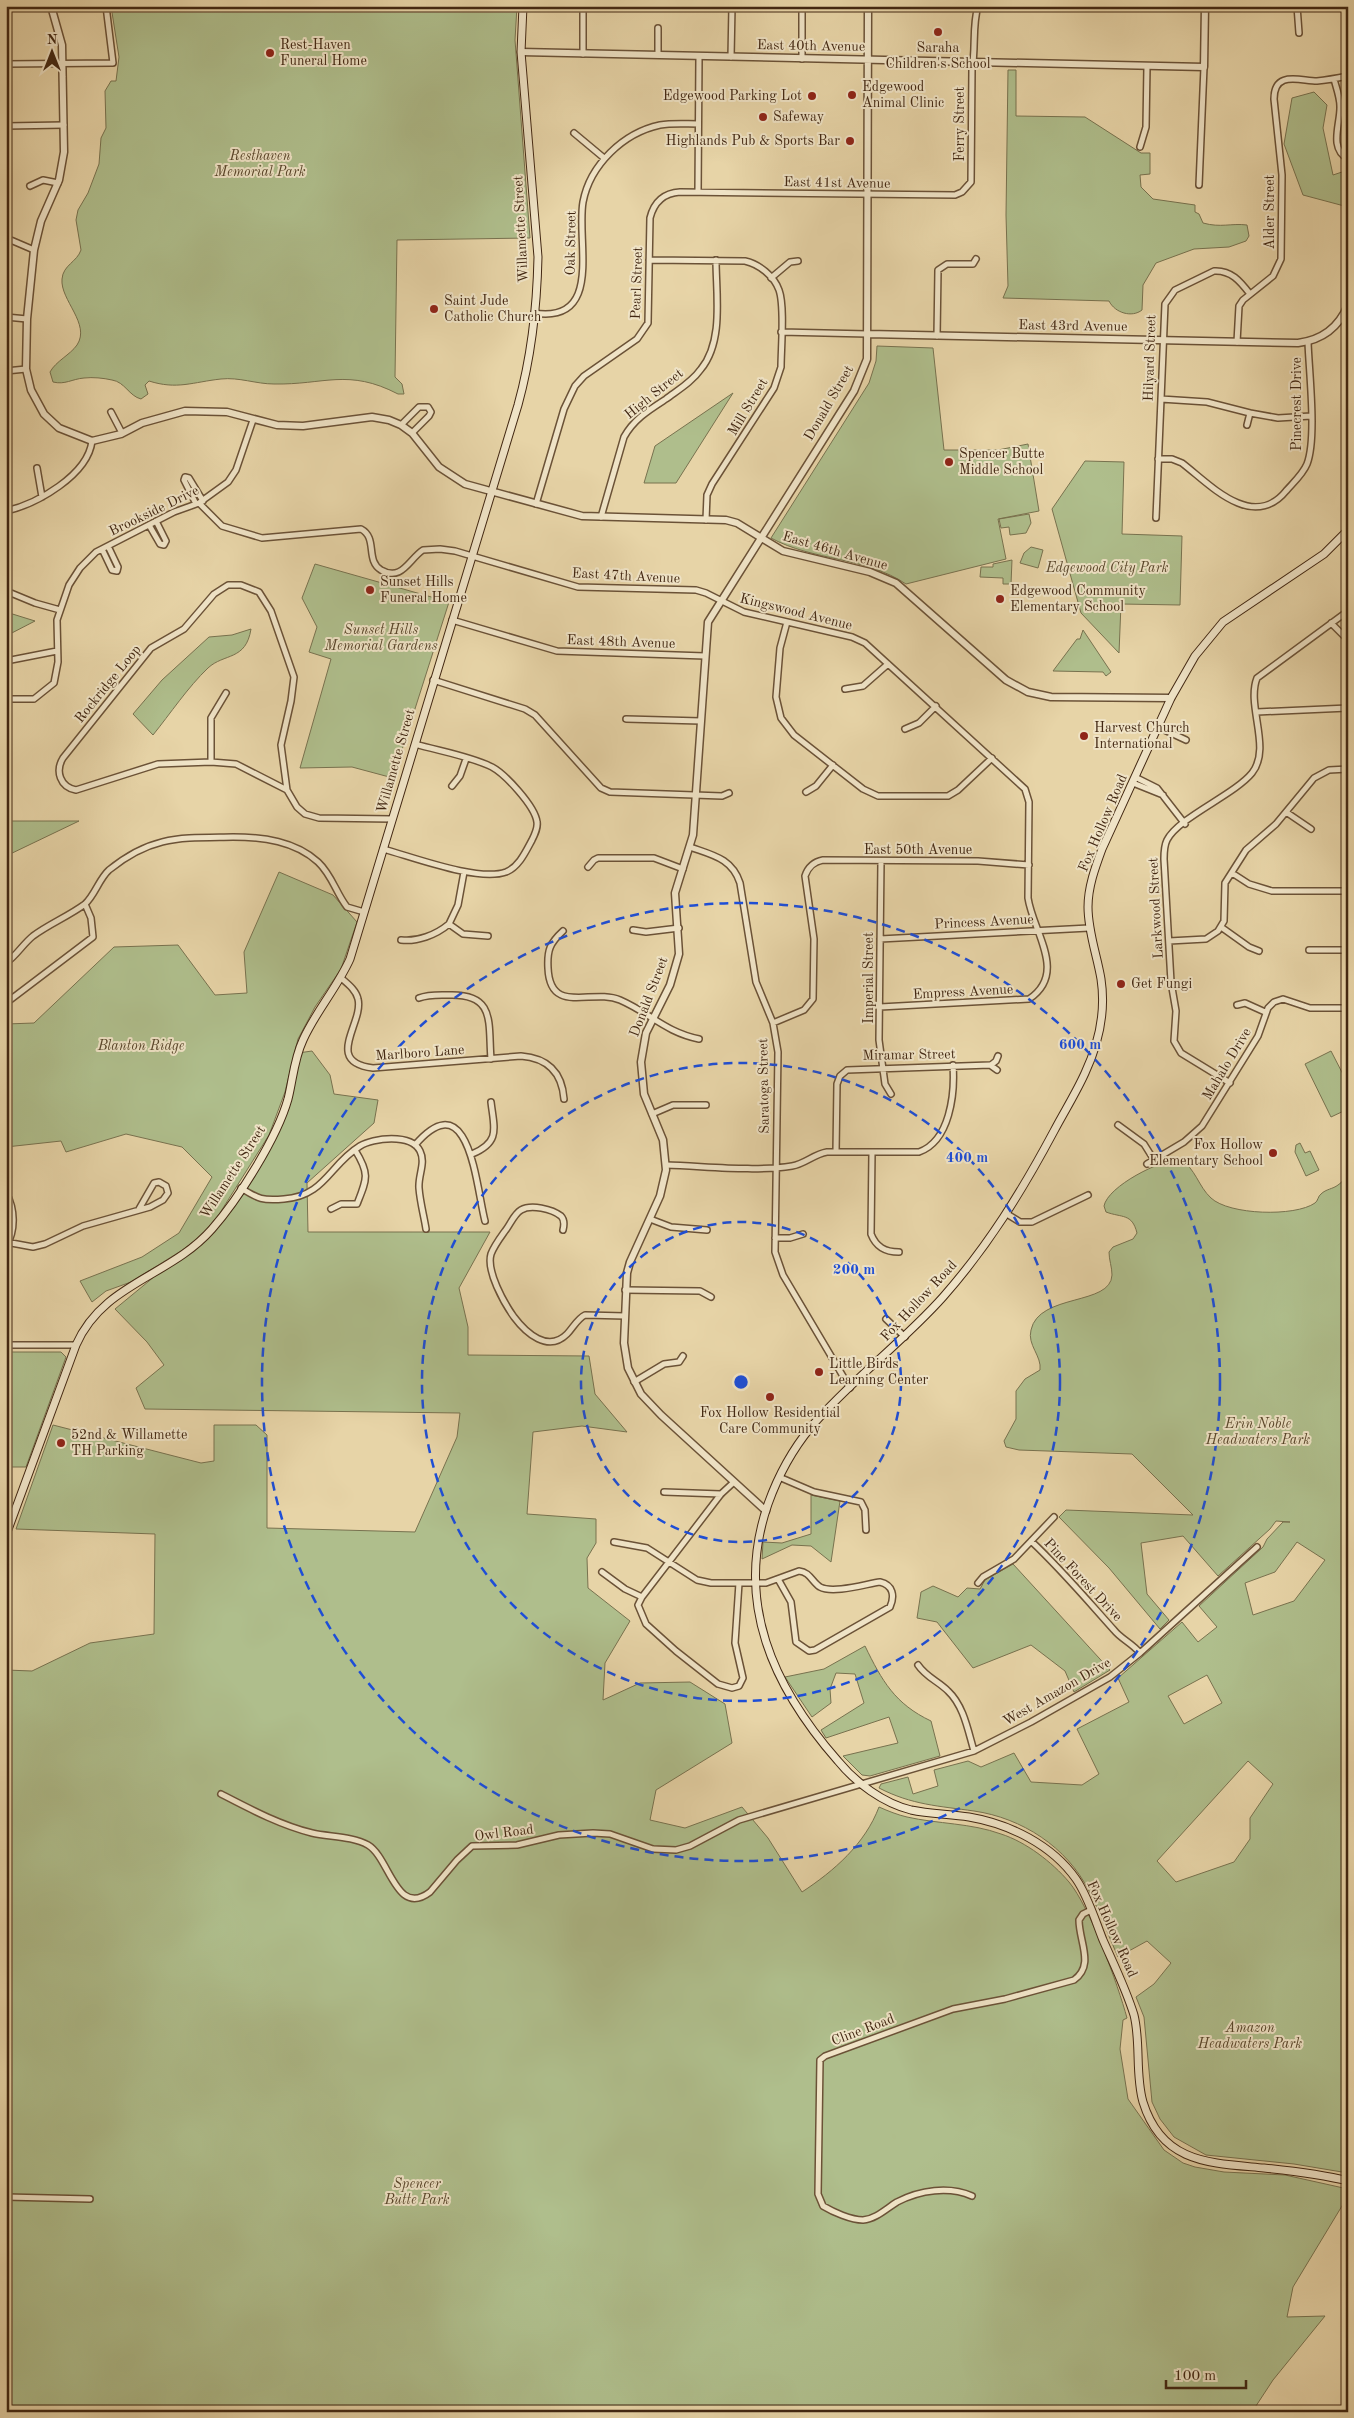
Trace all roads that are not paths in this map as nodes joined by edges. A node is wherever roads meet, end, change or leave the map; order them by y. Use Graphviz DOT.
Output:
graph roads {
  1 [pos="51,6"];
  2 [pos="106,6"];
  3 [pos="523,6"];
  4 [pos="583,6"];
  5 [pos="732,6"];
  6 [pos="802,6"];
  7 [pos="868,6"];
  8 [pos="978,6"];
  9 [pos="1205,6"];
  10 [pos="1297,6"];
  11 [pos="658,28"];
  12 [pos="1300,33"];
  13 [pos="522,52"];
  14 [pos="583,54"];
  15 [pos="658,55"];
  16 [pos="698,57"];
  17 [pos="731,58"];
  18 [pos="802,59"];
  19 [pos="868,59"];
  20 [pos="974,62"];
  21 [pos="62,63"];
  22 [pos="6,64"];
  23 [pos="1147,66"];
  24 [pos="1204,66"];
  25 [pos="1348,76"];
  26 [pos="1334,79"];
  27 [pos="698,124"];
  28 [pos="64,125"];
  29 [pos="6,126"];
  30 [pos="574,133"];
  31 [pos="1140,147"];
  32 [pos="604,158"];
  33 [pos="1348,159"];
  34 [pos="971,182"];
  35 [pos="58,183"];
  36 [pos="1199,185"];
  37 [pos="30,186"];
  38 [pos="698,192"];
  39 [pos="868,195"];
  40 [pos="6,238"];
  41 [pos="34,250"];
  42 [pos="976,259"];
  43 [pos="649,260"];
  44 [pos="716,260"];
  45 [pos="798,261"];
  46 [pos="771,278"];
  47 [pos="1250,294"];
  48 [pos="1348,305"];
  49 [pos="534,312"];
  50 [pos="6,317"];
  51 [pos="27,319"];
  52 [pos="781,332"];
  53 [pos="868,334"];
  54 [pos="937,336"];
  55 [pos="1163,340"];
  56 [pos="1236,342"];
  57 [pos="1308,342"];
  58 [pos="26,369"];
  59 [pos="6,372"];
  60 [pos="1161,399"];
  61 [pos="111,412"];
  62 [pos="1250,413"];
  63 [pos="1311,416"];
  64 [pos="253,420"];
  65 [pos="1247,424"];
  66 [pos="401,425"];
  67 [pos="122,433"];
  68 [pos="412,433"];
  69 [pos="92,441"];
  70 [pos="1158,459"];
  71 [pos="37,468"];
  72 [pos="492,492"];
  73 [pos="42,497"];
  74 [pos="199,503"];
  75 [pos="536,504"];
  76 [pos="6,511"];
  77 [pos="601,517"];
  78 [pos="1156,518"];
  79 [pos="706,520"];
  80 [pos="156,521"];
  81 [pos="149,525"];
  82 [pos="1348,530"];
  83 [pos="760,538"];
  84 [pos="108,546"];
  85 [pos="102,549"];
  86 [pos="472,556"];
  87 [pos="6,590"];
  88 [pos="720,601"];
  89 [pos="60,610"];
  90 [pos="1348,610"];
  91 [pos="452,620"];
  92 [pos="787,622"];
  93 [pos="1331,623"];
  94 [pos="1348,640"];
  95 [pos="57,651"];
  96 [pos="705,656"];
  97 [pos="6,661"];
  98 [pos="888,664"];
  99 [pos="433,680"];
  100 [pos="845,689"];
  101 [pos="226,693"];
  102 [pos="1171,698"];
  103 [pos="6,699"];
  104 [pos="936,706"];
  105 [pos="1348,708"];
  106 [pos="1257,712"];
  107 [pos="626,719"];
  108 [pos="701,721"];
  109 [pos="1158,727"];
  110 [pos="905,729"];
  111 [pos="1186,740"];
  112 [pos="415,744"];
  113 [pos="992,758"];
  114 [pos="466,759"];
  115 [pos="210,762"];
  116 [pos="832,766"];
  117 [pos="1348,768"];
  118 [pos="284,773"];
  119 [pos="1134,780"];
  120 [pos="272,782"];
  121 [pos="452,786"];
  122 [pos="287,790"];
  123 [pos="806,792"];
  124 [pos="729,793"];
  125 [pos="697,795"];
  126 [pos="1286,812"];
  127 [pos="392,819"];
  128 [pos="1185,824"];
  129 [pos="1311,829"];
  130 [pos="690,847"];
  131 [pos="384,849"];
  132 [pos="881,861"];
  133 [pos="1028,865"];
  134 [pos="588,867"];
  135 [pos="683,868"];
  136 [pos="464,872"];
  137 [pos="1232,873"];
  138 [pos="1348,891"];
  139 [pos="85,904"];
  140 [pos="364,912"];
  141 [pos="449,924"];
  142 [pos="1221,927"];
  143 [pos="679,928"];
  144 [pos="1089,928"];
  145 [pos="633,930"];
  146 [pos="1037,931"];
  147 [pos="563,932"];
  148 [pos="488,936"];
  149 [pos="880,939"];
  150 [pos="401,940"];
  151 [pos="1169,941"];
  152 [pos="1309,950"];
  153 [pos="1348,950"];
  154 [pos="1259,951"];
  155 [pos="6,963"];
  156 [pos="341,978"];
  157 [pos="419,998"];
  158 [pos="6,1004"];
  159 [pos="1237,1005"];
  160 [pos="880,1007"];
  161 [pos="1348,1008"];
  162 [pos="1265,1012"];
  163 [pos="652,1019"];
  164 [pos="773,1023"];
  165 [pos="699,1039"];
  166 [pos="998,1056"];
  167 [pos="491,1058"];
  168 [pos="953,1065"];
  169 [pos="991,1065"];
  170 [pos="884,1067"];
  171 [pos="997,1070"];
  172 [pos="1230,1083"];
  173 [pos="891,1094"];
  174 [pos="564,1099"];
  175 [pos="491,1102"];
  176 [pos="706,1105"];
  177 [pos="652,1114"];
  178 [pos="1118,1125"];
  179 [pos="415,1145"];
  180 [pos="355,1150"];
  181 [pos="836,1152"];
  182 [pos="872,1152"];
  183 [pos="472,1154"];
  184 [pos="1154,1160"];
  185 [pos="1148,1164"];
  186 [pos="666,1165"];
  187 [pos="775,1168"];
  188 [pos="241,1188"];
  189 [pos="6,1192"];
  190 [pos="1088,1195"];
  191 [pos="139,1209"];
  192 [pos="331,1209"];
  193 [pos="1007,1214"];
  194 [pos="650,1219"];
  195 [pos="485,1221"];
  196 [pos="426,1229"];
  197 [pos="563,1230"];
  198 [pos="707,1230"];
  199 [pos="803,1234"];
  200 [pos="775,1238"];
  201 [pos="7,1244"];
  202 [pos="899,1252"];
  203 [pos="626,1290"];
  204 [pos="712,1297"];
  205 [pos="625,1316"];
  206 [pos="886,1319"];
  207 [pos="905,1337"];
  208 [pos="6,1345"];
  209 [pos="76,1345"];
  210 [pos="683,1356"];
  211 [pos="634,1382"];
  212 [pos="850,1389"];
  213 [pos="779,1477"];
  214 [pos="734,1482"];
  215 [pos="664,1492"];
  216 [pos="721,1494"];
  217 [pos="766,1511"];
  218 [pos="1054,1517"];
  219 [pos="866,1530"];
  220 [pos="6,1535"];
  221 [pos="1031,1541"];
  222 [pos="614,1542"];
  223 [pos="1257,1548"];
  224 [pos="669,1561"];
  225 [pos="602,1572"];
  226 [pos="778,1579"];
  227 [pos="756,1583"];
  228 [pos="978,1583"];
  229 [pos="738,1584"];
  230 [pos="642,1597"];
  231 [pos="1140,1652"];
  232 [pos="918,1665"];
  233 [pos="974,1751"];
  234 [pos="862,1785"];
  235 [pos="221,1794"];
  236 [pos="1091,1910"];
  237 [pos="1348,2181"];
  238 [pos="972,2196"];
  239 [pos="6,2197"];
  240 [pos="90,2199"];
  1 -- 21 [label="street"];
  2 -- 21 [label="street"];
  3 -- 13 [label="main road, Willamette Street"];
  4 -- 14 [label="street"];
  5 -- 17 [label="street"];
  6 -- 18 [label="street"];
  7 -- 19 [label="street, Donald Street"];
  8 -- 20 [label="street, Ferry Street"];
  9 -- 24 [label="street"];
  10 -- 12 [label="street"];
  11 -- 15 [label="street"];
  13 -- 14 [label="street, East 40th Avenue"];
  13 -- 49 [label="main road, Willamette Street"];
  14 -- 15 [label="street, East 40th Avenue"];
  15 -- 16 [label="street, East 40th Avenue"];
  16 -- 17 [label="street, East 40th Avenue"];
  16 -- 27 [label="street"];
  17 -- 18 [label="street, East 40th Avenue"];
  18 -- 19 [label="street, East 40th Avenue"];
  19 -- 20 [label="street, East 40th Avenue"];
  19 -- 39 [label="street, Donald Street"];
  20 -- 23 [label="street, East 40th Avenue"];
  20 -- 34 [label="street, Ferry Street"];
  21 -- 22 [label="street"];
  21 -- 28 [label="street"];
  23 -- 24 [label="street, East 40th Avenue"];
  23 -- 31 [label="street"];
  24 -- 36 [label="street"];
  25 -- 26 [label="street"];
  26 -- 33 [label="street"];
  26 -- 47 [label="street, Alder Street"];
  27 -- 32 [label="street, Oak Street"];
  27 -- 38 [label="street"];
  28 -- 29 [label="street"];
  28 -- 35 [label="street"];
  30 -- 32 [label="street"];
  32 -- 49 [label="street, Oak Street"];
  34 -- 39 [label="street, East 41st Avenue"];
  35 -- 37 [label="street"];
  35 -- 41 [label="street"];
  38 -- 39 [label="street, East 41st Avenue"];
  38 -- 43 [label="street, Pearl Street"];
  39 -- 53 [label="street, Donald Street"];
  40 -- 41 [label="street"];
  41 -- 51 [label="street"];
  42 -- 54 [label="street"];
  43 -- 44 [label="street"];
  43 -- 75 [label="street, Pearl Street"];
  44 -- 46 [label="street"];
  44 -- 77 [label="street, High Street"];
  45 -- 46 [label="street"];
  46 -- 52 [label="street, Mill Street"];
  47 -- 55 [label="street, Hilyard Street"];
  47 -- 56 [label="street, Alder Street"];
  48 -- 57 [label="street, East 43rd Avenue"];
  49 -- 72 [label="main road, Willamette Street"];
  50 -- 51 [label="street"];
  51 -- 58 [label="street"];
  52 -- 53 [label="street, East 43rd Avenue"];
  52 -- 79 [label="street, Mill Street"];
  53 -- 54 [label="street, East 43rd Avenue"];
  53 -- 83 [label="street, Donald Street"];
  54 -- 55 [label="street, East 43rd Avenue"];
  55 -- 56 [label="street, East 43rd Avenue"];
  55 -- 60 [label="street, Hilyard Street"];
  56 -- 57 [label="street, East 43rd Avenue"];
  57 -- 63 [label="street, Pinecrest Drive"];
  58 -- 59 [label="street"];
  58 -- 69 [label="street"];
  60 -- 62 [label="street"];
  60 -- 70 [label="street, Hilyard Street"];
  61 -- 67 [label="street"];
  62 -- 63 [label="street"];
  62 -- 65 [label="street"];
  63 -- 70 [label="street, Pinecrest Drive"];
  64 -- 66 [label="street, East 46th Avenue"];
  64 -- 67 [label="street, East 46th Avenue"];
  64 -- 74 [label="street, Brookside Drive"];
  66 -- 68 [label="street, East 46th Avenue"];
  66 -- 68 [label="street"];
  67 -- 69 [label="street, East 46th Avenue"];
  68 -- 72 [label="street, East 46th Avenue"];
  69 -- 73 [label="street"];
  70 -- 78 [label="street, Hilyard Street"];
  71 -- 73 [label="street"];
  72 -- 75 [label="street, East 46th Avenue"];
  72 -- 86 [label="main road, Willamette Street"];
  73 -- 76 [label="street"];
  74 -- 80 [label="street, Brookside Drive"];
  74 -- 86 [label="street, East 47th Avenue"];
  75 -- 77 [label="street, East 46th Avenue"];
  77 -- 79 [label="street, East 46th Avenue"];
  79 -- 83 [label="street, East 46th Avenue"];
  80 -- 81 [label="street, Brookside Drive"];
  80 -- 81 [label="street"];
  81 -- 84 [label="street, Brookside Drive"];
  82 -- 102 [label="main road, Fox Hollow Road"];
  83 -- 88 [label="street, Donald Street"];
  83 -- 102 [label="street, East 46th Avenue"];
  84 -- 85 [label="street, Brookside Drive"];
  84 -- 85 [label="street"];
  85 -- 89 [label="street, Brookside Drive"];
  86 -- 88 [label="street, East 47th Avenue"];
  86 -- 91 [label="main road, Willamette Street"];
  87 -- 89 [label="street"];
  88 -- 92 [label="street, Kingswood Avenue"];
  88 -- 96 [label="street, Donald Street"];
  89 -- 95 [label="street, Brookside Drive"];
  90 -- 93 [label="street, Larkwood Street"];
  91 -- 96 [label="street, East 48th Avenue"];
  91 -- 99 [label="main road, Willamette Street"];
  92 -- 98 [label="street, Kingswood Avenue"];
  92 -- 116 [label="street"];
  93 -- 94 [label="street"];
  93 -- 106 [label="street, Larkwood Street"];
  95 -- 97 [label="street"];
  95 -- 103 [label="street, Brookside Drive"];
  96 -- 108 [label="street, Donald Street"];
  98 -- 100 [label="street"];
  98 -- 104 [label="street, Kingswood Avenue"];
  99 -- 112 [label="main road, Willamette Street"];
  99 -- 125 [label="street"];
  101 -- 115 [label="street"];
  102 -- 109 [label="main road, Fox Hollow Road"];
  104 -- 110 [label="street"];
  104 -- 113 [label="street, Kingswood Avenue"];
  105 -- 106 [label="street"];
  106 -- 128 [label="street, Larkwood Street"];
  107 -- 108 [label="street"];
  108 -- 125 [label="street, Donald Street"];
  109 -- 111 [label="street"];
  109 -- 119 [label="main road, Fox Hollow Road"];
  112 -- 114 [label="street"];
  112 -- 127 [label="main road, Willamette Street"];
  113 -- 116 [label="street"];
  113 -- 133 [label="street, Kingswood Avenue"];
  114 -- 121 [label="street"];
  114 -- 136 [label="street"];
  115 -- 118 [label="street, Rockridge Loop"];
  115 -- 120 [label="street, Rockridge Loop"];
  116 -- 123 [label="street"];
  117 -- 126 [label="street"];
  118 -- 120 [label="street"];
  118 -- 122 [label="street, Rockridge Loop"];
  119 -- 128 [label="street"];
  119 -- 144 [label="main road, Fox Hollow Road"];
  120 -- 122 [label="street, Rockridge Loop"];
  122 -- 127 [label="street"];
  124 -- 125 [label="street"];
  125 -- 130 [label="street, Donald Street"];
  126 -- 129 [label="street"];
  126 -- 137 [label="street"];
  127 -- 131 [label="main road, Willamette Street"];
  128 -- 151 [label="street, Larkwood Street"];
  130 -- 135 [label="street, Donald Street"];
  130 -- 164 [label="street, Saratoga Street"];
  131 -- 136 [label="street"];
  131 -- 140 [label="main road, Willamette Street"];
  132 -- 133 [label="street, East 50th Avenue"];
  132 -- 149 [label="street, Imperial Street"];
  132 -- 164 [label="street, East 50th Avenue"];
  133 -- 146 [label="street, Kingswood Avenue"];
  134 -- 135 [label="street"];
  135 -- 143 [label="street, Donald Street"];
  136 -- 141 [label="street"];
  137 -- 138 [label="street"];
  137 -- 142 [label="street"];
  139 -- 140 [label="street"];
  139 -- 155 [label="street"];
  139 -- 158 [label="street"];
  140 -- 156 [label="main road, Willamette Street"];
  141 -- 148 [label="street"];
  141 -- 150 [label="street"];
  142 -- 151 [label="street"];
  142 -- 154 [label="street"];
  143 -- 145 [label="street"];
  143 -- 163 [label="street, Donald Street"];
  144 -- 146 [label="street, Princess Avenue"];
  144 -- 193 [label="main road, Fox Hollow Road"];
  146 -- 149 [label="street, Princess Avenue"];
  146 -- 160 [label="street, Empress Avenue"];
  147 -- 163 [label="street"];
  149 -- 160 [label="street, Imperial Street"];
  151 -- 172 [label="street, Larkwood Street"];
  152 -- 153 [label="street"];
  156 -- 167 [label="street, Marlboro Lane"];
  156 -- 188 [label="main road, Willamette Street"];
  157 -- 167 [label="street"];
  159 -- 162 [label="street"];
  160 -- 170 [label="street, Imperial Street"];
  161 -- 162 [label="street"];
  162 -- 172 [label="street, Mahalo Drive"];
  163 -- 165 [label="street"];
  163 -- 177 [label="street, Donald Street"];
  164 -- 187 [label="street, Saratoga Street"];
  166 -- 169 [label="street"];
  167 -- 174 [label="street, Marlboro Lane"];
  168 -- 169 [label="street, Miramar Street"];
  168 -- 170 [label="street, Miramar Street"];
  168 -- 182 [label="street"];
  169 -- 171 [label="street"];
  170 -- 173 [label="street, Imperial Street"];
  170 -- 181 [label="street, Miramar Street"];
  172 -- 184 [label="street, Mahalo Drive"];
  175 -- 183 [label="street"];
  176 -- 177 [label="street"];
  177 -- 186 [label="street, Donald Street"];
  178 -- 184 [label="street"];
  179 -- 180 [label="street"];
  179 -- 183 [label="street"];
  179 -- 196 [label="street"];
  180 -- 188 [label="street"];
  180 -- 192 [label="street"];
  181 -- 182 [label="street"];
  181 -- 187 [label="street"];
  182 -- 202 [label="street"];
  183 -- 195 [label="street"];
  184 -- 185 [label="street, Mahalo Drive"];
  186 -- 187 [label="street"];
  186 -- 194 [label="street, Donald Street"];
  187 -- 200 [label="street, Saratoga Street"];
  188 -- 209 [label="main road, Willamette Street"];
  189 -- 201 [label="street"];
  190 -- 193 [label="street"];
  191 -- 191 [label="street"];
  191 -- 201 [label="street"];
  193 -- 207 [label="main road, Fox Hollow Road"];
  194 -- 198 [label="street"];
  194 -- 203 [label="street, Donald Street"];
  197 -- 205 [label="street"];
  199 -- 200 [label="street"];
  200 -- 212 [label="street, Saratoga Street"];
  203 -- 204 [label="street"];
  203 -- 205 [label="street, Donald Street"];
  205 -- 211 [label="street, Donald Street"];
  206 -- 207 [label="street"];
  207 -- 212 [label="main road, Fox Hollow Road"];
  208 -- 209 [label="street"];
  209 -- 220 [label="main road, Willamette Street"];
  210 -- 211 [label="street"];
  211 -- 214 [label="street, Donald Street"];
  212 -- 213 [label="main road, Fox Hollow Road"];
  213 -- 217 [label="main road, Fox Hollow Road"];
  213 -- 219 [label="street"];
  214 -- 216 [label="street"];
  214 -- 217 [label="street, Donald Street"];
  215 -- 216 [label="street"];
  216 -- 224 [label="street"];
  217 -- 227 [label="main road, Fox Hollow Road"];
  218 -- 221 [label="street"];
  221 -- 228 [label="street"];
  221 -- 231 [label="street, Pine Forest Drive"];
  222 -- 224 [label="street"];
  223 -- 231 [label="street, West Amazon Drive"];
  224 -- 229 [label="street"];
  224 -- 230 [label="street"];
  225 -- 230 [label="street"];
  226 -- 226 [label="street"];
  226 -- 227 [label="street"];
  227 -- 229 [label="street"];
  227 -- 234 [label="main road, Fox Hollow Road"];
  229 -- 230 [label="street"];
  231 -- 233 [label="street, West Amazon Drive"];
  232 -- 233 [label="street"];
  233 -- 234 [label="street, West Amazon Drive"];
  234 -- 235 [label="street, Owl Road"];
  234 -- 236 [label="main road, Fox Hollow Road"];
  236 -- 237 [label="main road, Fox Hollow Road"];
  236 -- 238 [label="street, Cline Road"];
  239 -- 240 [label="street"];
}
